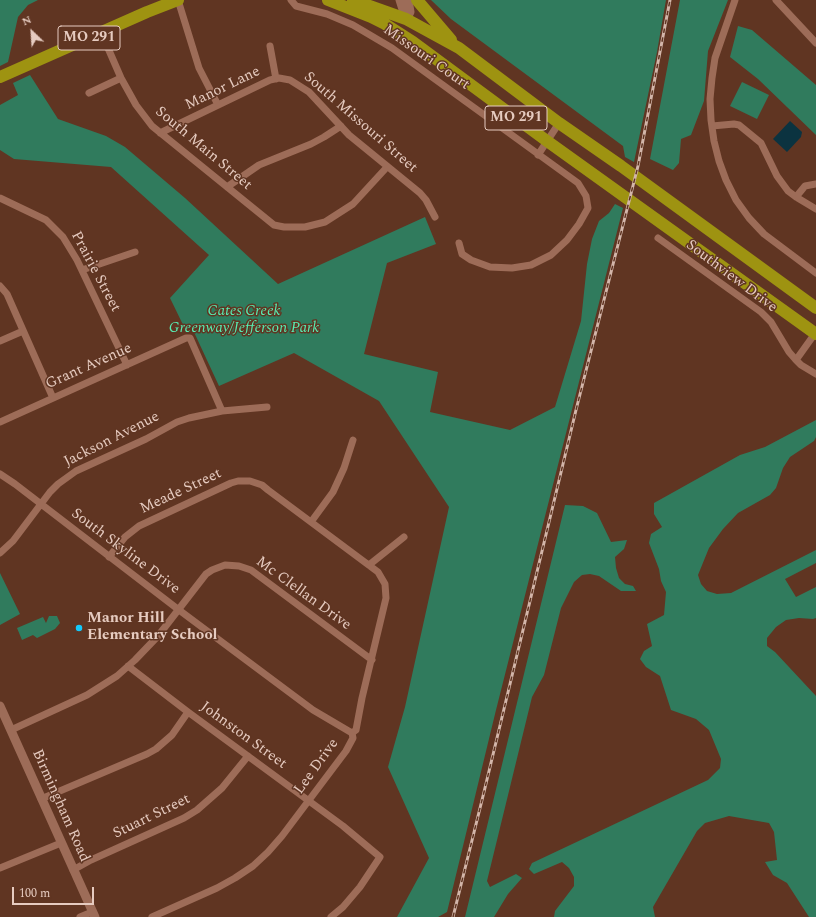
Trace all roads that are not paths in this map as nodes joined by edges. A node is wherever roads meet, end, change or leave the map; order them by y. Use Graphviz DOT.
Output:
graph roads {
  1 [pos="178,0"];
  2 [pos="291,0"];
  3 [pos="328,0"];
  4 [pos="353,0"];
  5 [pos="378,0"];
  6 [pos="400,0"];
  7 [pos="408,0"];
  8 [pos="417,0"];
  9 [pos="735,0"];
  10 [pos="776,0"];
  11 [pos="366,3"];
  12 [pos="406,19"];
  13 [pos="384,24"];
  14 [pos="101,32"];
  15 [pos="816,43"];
  16 [pos="270,46"];
  17 [pos="459,48"];
  18 [pos="424,50"];
  19 [pos="0,77"];
  20 [pos="121,78"];
  21 [pos="276,78"];
  22 [pos="89,93"];
  23 [pos="218,105"];
  24 [pos="559,124"];
  25 [pos="341,126"];
  26 [pos="712,126"];
  27 [pos="160,133"];
  28 [pos="547,141"];
  29 [pos="538,155"];
  30 [pos="387,167"];
  31 [pos="816,184"];
  32 [pos="227,187"];
  33 [pos="0,198"];
  34 [pos="796,198"];
  35 [pos="816,209"];
  36 [pos="435,218"];
  37 [pos="658,238"];
  38 [pos="459,243"];
  39 [pos="135,252"];
  40 [pos="82,270"];
  41 [pos="816,273"];
  42 [pos="0,286"];
  43 [pos="816,308"];
  44 [pos="23,331"];
  45 [pos="816,333"];
  46 [pos="0,341"];
  47 [pos="796,360"];
  48 [pos="127,365"];
  49 [pos="816,374"];
  50 [pos="52,398"];
  51 [pos="267,407"];
  52 [pos="222,411"];
  53 [pos="0,422"];
  54 [pos="353,440"];
  55 [pos="0,474"];
  56 [pos="41,504"];
  57 [pos="311,522"];
  58 [pos="404,537"];
  59 [pos="0,553"];
  60 [pos="109,556"];
  61 [pos="369,565"];
  62 [pos="179,610"];
  63 [pos="372,660"];
  64 [pos="128,666"];
  65 [pos="0,706"];
  66 [pos="188,712"];
  67 [pos="11,730"];
  68 [pos="352,733"];
  69 [pos="248,756"];
  70 [pos="41,799"];
  71 [pos="308,801"];
  72 [pos="61,843"];
  73 [pos="0,868"];
  74 [pos="73,870"];
  75 [pos="94,914"];
  76 [pos="80,917"];
  77 [pos="152,917"];
  78 [pos="331,917"];
  1 -- 14 [label="highway, MO 291"];
  1 -- 23 [label="street"];
  2 -- 29 [label="street, Missouri Court"];
  3 -- 13 [label="highway, MO 291"];
  4 -- 11 [label="highway, MO 291"];
  5 -- 11 [label="highway"];
  6 -- 12 [label="street"];
  7 -- 12 [label="street"];
  8 -- 17 [label="highway"];
  9 -- 26 [label="street"];
  10 -- 15 [label="street"];
  11 -- 12 [label="highway, MO 291"];
  12 -- 13 [label="highway"];
  12 -- 17 [label="highway, MO 291"];
  12 -- 18 [label="highway"];
  13 -- 18 [label="highway, MO 291"];
  14 -- 19 [label="highway, MO 291"];
  14 -- 20 [label="street, South Main Street"];
  16 -- 21 [label="street"];
  17 -- 24 [label="highway, MO 291"];
  18 -- 28 [label="highway, MO 291"];
  20 -- 22 [label="street"];
  20 -- 27 [label="street, South Main Street"];
  21 -- 23 [label="street, Manor Lane"];
  21 -- 25 [label="street, South Missouri Street"];
  23 -- 27 [label="street, Manor Lane"];
  24 -- 28 [label="street"];
  24 -- 43 [label="highway, MO 291"];
  25 -- 30 [label="street, South Missouri Street"];
  25 -- 32 [label="street"];
  26 -- 34 [label="street"];
  26 -- 41 [label="street"];
  27 -- 32 [label="street, South Main Street"];
  28 -- 29 [label="street"];
  28 -- 45 [label="highway, MO 291"];
  29 -- 38 [label="street, Missouri Court"];
  30 -- 32 [label="street, South Main Street"];
  30 -- 36 [label="street, South Missouri Street"];
  31 -- 34 [label="street"];
  33 -- 40 [label="street, Prairie Street"];
  34 -- 35 [label="street"];
  37 -- 47 [label="street, Southview Drive"];
  39 -- 40 [label="street"];
  40 -- 48 [label="street, Prairie Street"];
  42 -- 44 [label="street"];
  44 -- 46 [label="street"];
  44 -- 50 [label="street"];
  45 -- 47 [label="street"];
  47 -- 49 [label="street, Southview Drive"];
  48 -- 50 [label="street, Grant Avenue"];
  48 -- 52 [label="street, Grant Avenue"];
  50 -- 53 [label="street, Grant Avenue"];
  51 -- 52 [label="street, Jackson Avenue"];
  52 -- 56 [label="street, Jackson Avenue"];
  54 -- 57 [label="street"];
  55 -- 56 [label="street, South Skyline Drive"];
  56 -- 59 [label="street, Jackson Avenue"];
  56 -- 60 [label="street, South Skyline Drive"];
  57 -- 60 [label="street, Meade Street"];
  57 -- 61 [label="street, Meade Street"];
  58 -- 61 [label="street"];
  60 -- 62 [label="street, South Skyline Drive"];
  61 -- 63 [label="street, Lee Drive"];
  62 -- 63 [label="street, Mc Clellan Drive"];
  62 -- 64 [label="street, Mc Clellan Drive"];
  62 -- 68 [label="street, South Skyline Drive"];
  63 -- 68 [label="street, Lee Drive"];
  64 -- 66 [label="street, Johnston Street"];
  64 -- 67 [label="street, Mc Clellan Drive"];
  65 -- 67 [label="street, Birmingham Road"];
  66 -- 69 [label="street, Johnston Street"];
  66 -- 70 [label="street"];
  67 -- 70 [label="street, Birmingham Road"];
  68 -- 71 [label="street, Lee Drive"];
  69 -- 71 [label="street, Johnston Street"];
  69 -- 74 [label="street, Stuart Street"];
  70 -- 72 [label="street, Birmingham Road"];
  71 -- 77 [label="street, Lee Drive"];
  71 -- 78 [label="street, Johnston Street"];
  72 -- 73 [label="street"];
  72 -- 74 [label="street, Birmingham Road"];
  74 -- 75 [label="street, Birmingham Road"];
  75 -- 76 [label="street"];
}
